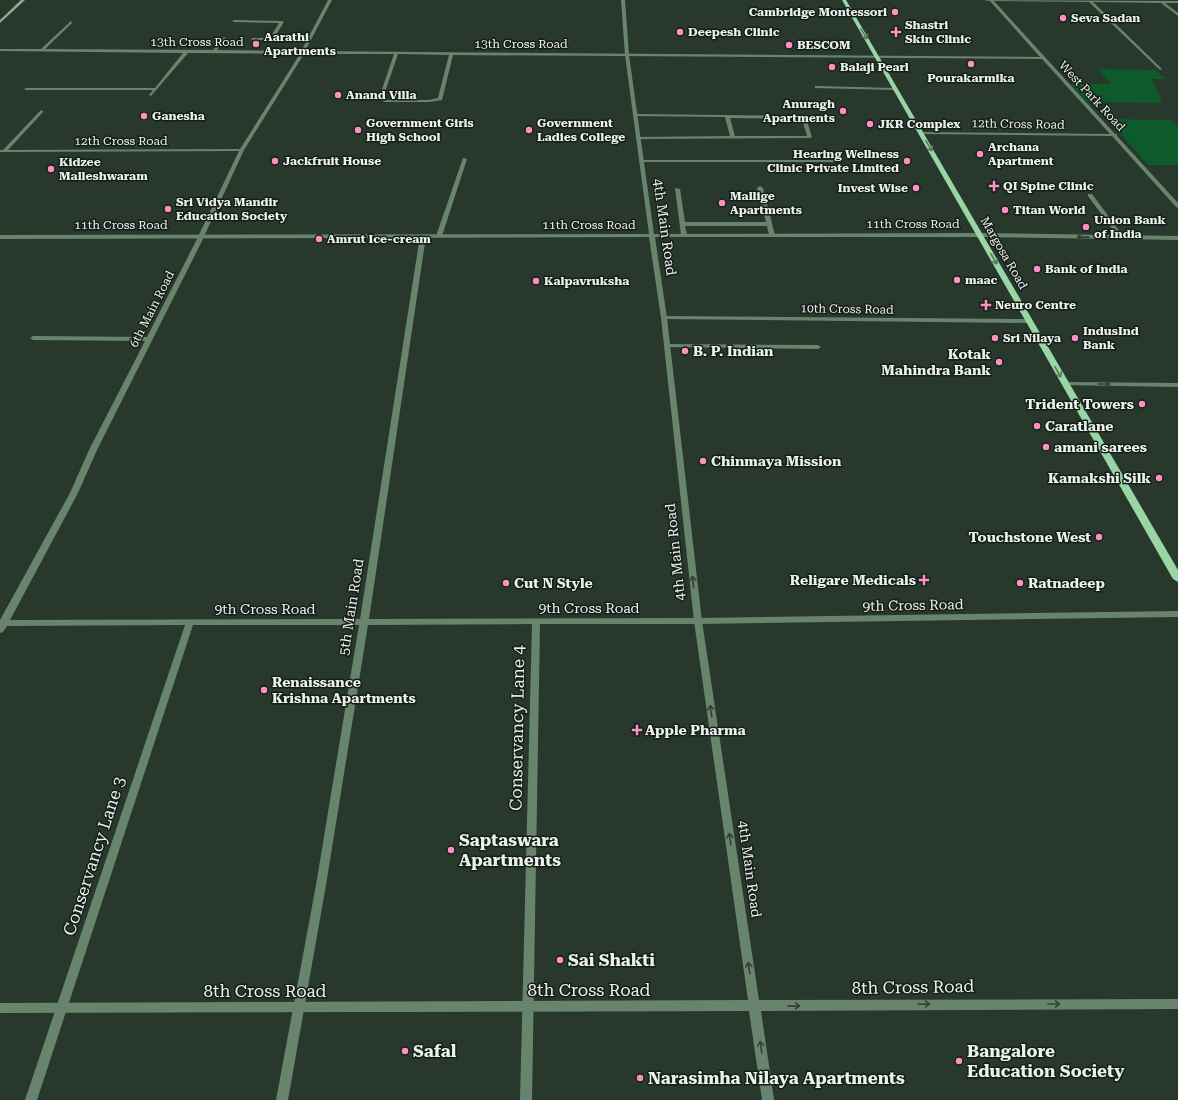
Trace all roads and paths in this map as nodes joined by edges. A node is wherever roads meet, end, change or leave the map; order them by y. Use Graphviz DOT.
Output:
graph roads {
  1 [pos="23,0"];
  2 [pos="330,0"];
  3 [pos="624,0"];
  4 [pos="844,0"];
  5 [pos="985,0"];
  6 [pos="991,0"];
  7 [pos="1090,1"];
  8 [pos="1161,1"];
  9 [pos="1178,2"];
  10 [pos="1178,15"];
  11 [pos="234,21"];
  12 [pos="0,22"];
  13 [pos="71,22"];
  14 [pos="224,38"];
  15 [pos="253,38"];
  16 [pos="271,39"];
  17 [pos="309,39"];
  18 [pos="0,50"];
  19 [pos="41,51"];
  20 [pos="186,52"];
  21 [pos="214,52"];
  22 [pos="302,52"];
  23 [pos="396,53"];
  24 [pos="451,54"];
  25 [pos="628,55"];
  26 [pos="877,56"];
  27 [pos="1042,58"];
  28 [pos="1160,69"];
  29 [pos="817,88"];
  30 [pos="26,89"];
  31 [pos="156,89"];
  32 [pos="895,89"];
  33 [pos="151,95"];
  34 [pos="41,111"];
  35 [pos="635,115"];
  36 [pos="727,116"];
  37 [pos="921,133"];
  38 [pos="1115,135"];
  39 [pos="638,138"];
  40 [pos="733,138"];
  41 [pos="242,150"];
  42 [pos="2,151"];
  43 [pos="465,159"];
  44 [pos="641,161"];
  45 [pos="835,161"];
  46 [pos="760,188"];
  47 [pos="677,189"];
  48 [pos="1090,195"];
  49 [pos="1178,206"];
  50 [pos="682,224"];
  51 [pos="769,224"];
  52 [pos="980,235"];
  53 [pos="201,236"];
  54 [pos="423,236"];
  55 [pos="439,236"];
  56 [pos="651,236"];
  57 [pos="684,236"];
  58 [pos="772,236"];
  59 [pos="0,237"];
  60 [pos="1121,237"];
  61 [pos="1178,238"];
  62 [pos="664,318"];
  63 [pos="1029,321"];
  64 [pos="33,338"];
  65 [pos="149,339"];
  66 [pos="667,346"];
  67 [pos="818,347"];
  68 [pos="1065,384"];
  69 [pos="1178,385"];
  70 [pos="1178,579"];
  71 [pos="1178,614"];
  72 [pos="365,621"];
  73 [pos="536,621"];
  74 [pos="698,621"];
  75 [pos="190,622"];
  76 [pos="1,626"];
  77 [pos="1178,1004"];
  78 [pos="755,1006"];
  79 [pos="528,1007"];
  80 [pos="0,1008"];
  81 [pos="62,1008"];
  82 [pos="300,1008"];
  83 [pos="31,1100"];
  84 [pos="282,1100"];
  85 [pos="526,1100"];
  86 [pos="768,1100"];
  1 -- 12 [label="main road"];
  2 -- 17 [label="street, 6th Main Road"];
  3 -- 25 [label="street, 4th Main Road"];
  4 -- 26 [label="main road, Margosa Road, one-way"];
  5 -- 6 [label="street"];
  6 -- 7 [label="street"];
  6 -- 27 [label="street, West Park Road"];
  7 -- 8 [label="street"];
  7 -- 28 [label="street"];
  8 -- 9 [label="street"];
  8 -- 10 [label="street"];
  11 -- 16 [label="street"];
  13 -- 19 [label="street"];
  14 -- 21 [label="street"];
  15 -- 16 [label="street"];
  16 -- 17 [label="street"];
  17 -- 22 [label="street, 6th Main Road"];
  18 -- 19 [label="street, 13th Cross Road"];
  19 -- 20 [label="street, 13th Cross Road"];
  20 -- 21 [label="street, 13th Cross Road"];
  20 -- 31 [label="street"];
  21 -- 22 [label="street, 13th Cross Road"];
  22 -- 23 [label="street, 13th Cross Road"];
  22 -- 41 [label="street, 6th Main Road"];
  23 -- 24 [label="street, 13th Cross Road"];
  23 -- 24 [label="street"];
  24 -- 25 [label="street, 13th Cross Road"];
  25 -- 26 [label="street, 13th Cross Road"];
  25 -- 35 [label="street, 4th Main Road"];
  26 -- 27 [label="street, 13th Cross Road"];
  26 -- 32 [label="main road, Margosa Road"];
  27 -- 38 [label="street, West Park Road"];
  29 -- 32 [label="street"];
  30 -- 31 [label="street"];
  31 -- 33 [label="street"];
  32 -- 37 [label="main road, Margosa Road"];
  34 -- 42 [label="street"];
  35 -- 36 [label="street"];
  35 -- 39 [label="street, 4th Main Road"];
  36 -- 40 [label="street"];
  36 -- 40 [label="street"];
  37 -- 38 [label="street, 12th Cross Road"];
  37 -- 52 [label="main road, Margosa Road, one-way"];
  38 -- 49 [label="street, West Park Road"];
  39 -- 40 [label="street"];
  39 -- 44 [label="street, 4th Main Road"];
  41 -- 42 [label="street, 12th Cross Road"];
  41 -- 53 [label="street, 6th Main Road"];
  43 -- 55 [label="street"];
  44 -- 45 [label="street"];
  44 -- 56 [label="street, 4th Main Road"];
  46 -- 51 [label="street"];
  47 -- 50 [label="street"];
  48 -- 60 [label="street"];
  50 -- 51 [label="street"];
  50 -- 57 [label="street"];
  51 -- 58 [label="street"];
  52 -- 58 [label="street, 11th Cross Road"];
  60 -- 52 [label="street, 11th Cross Road, one-way"];
  52 -- 63 [label="main road, Margosa Road, one-way"];
  53 -- 54 [label="street, 11th Cross Road"];
  53 -- 59 [label="street, 11th Cross Road"];
  53 -- 65 [label="street, 6th Main Road"];
  54 -- 55 [label="street, 11th Cross Road"];
  54 -- 72 [label="street, 5th Main Road"];
  55 -- 56 [label="street, 11th Cross Road"];
  56 -- 57 [label="street, 11th Cross Road"];
  56 -- 62 [label="street, 4th Main Road"];
  57 -- 58 [label="street, 11th Cross Road"];
  60 -- 61 [label="street, 11th Cross Road"];
  62 -- 63 [label="street, 10th Cross Road"];
  62 -- 66 [label="street, 4th Main Road"];
  63 -- 68 [label="main road, Margosa Road, one-way"];
  64 -- 65 [label="street"];
  65 -- 76 [label="street, 6th Main Road"];
  66 -- 67 [label="street"];
  74 -- 66 [label="street, 4th Main Road, one-way"];
  68 -- 69 [label="street, one-way"];
  68 -- 70 [label="main road, Margosa Road"];
  71 -- 74 [label="street, 9th Cross Road"];
  72 -- 73 [label="street, 9th Cross Road"];
  72 -- 75 [label="street, 9th Cross Road"];
  72 -- 82 [label="street, 5th Main Road"];
  73 -- 74 [label="street, 9th Cross Road"];
  73 -- 79 [label="street, Conservancy Lane 4"];
  78 -- 74 [label="street, 4th Main Road, one-way"];
  75 -- 76 [label="street, 9th Cross Road"];
  75 -- 81 [label="street, Conservancy Lane 3"];
  78 -- 77 [label="street, 8th Cross Road, one-way"];
  78 -- 79 [label="street, 8th Cross Road"];
  86 -- 78 [label="street, 4th Main Road, one-way"];
  79 -- 82 [label="street, 8th Cross Road"];
  79 -- 85 [label="street, Conservancy Lane 4"];
  80 -- 81 [label="street, 8th Cross Road"];
  81 -- 82 [label="street, 8th Cross Road"];
  81 -- 83 [label="street, Conservancy Lane 3"];
  82 -- 84 [label="street, 5th Main Road"];
}
